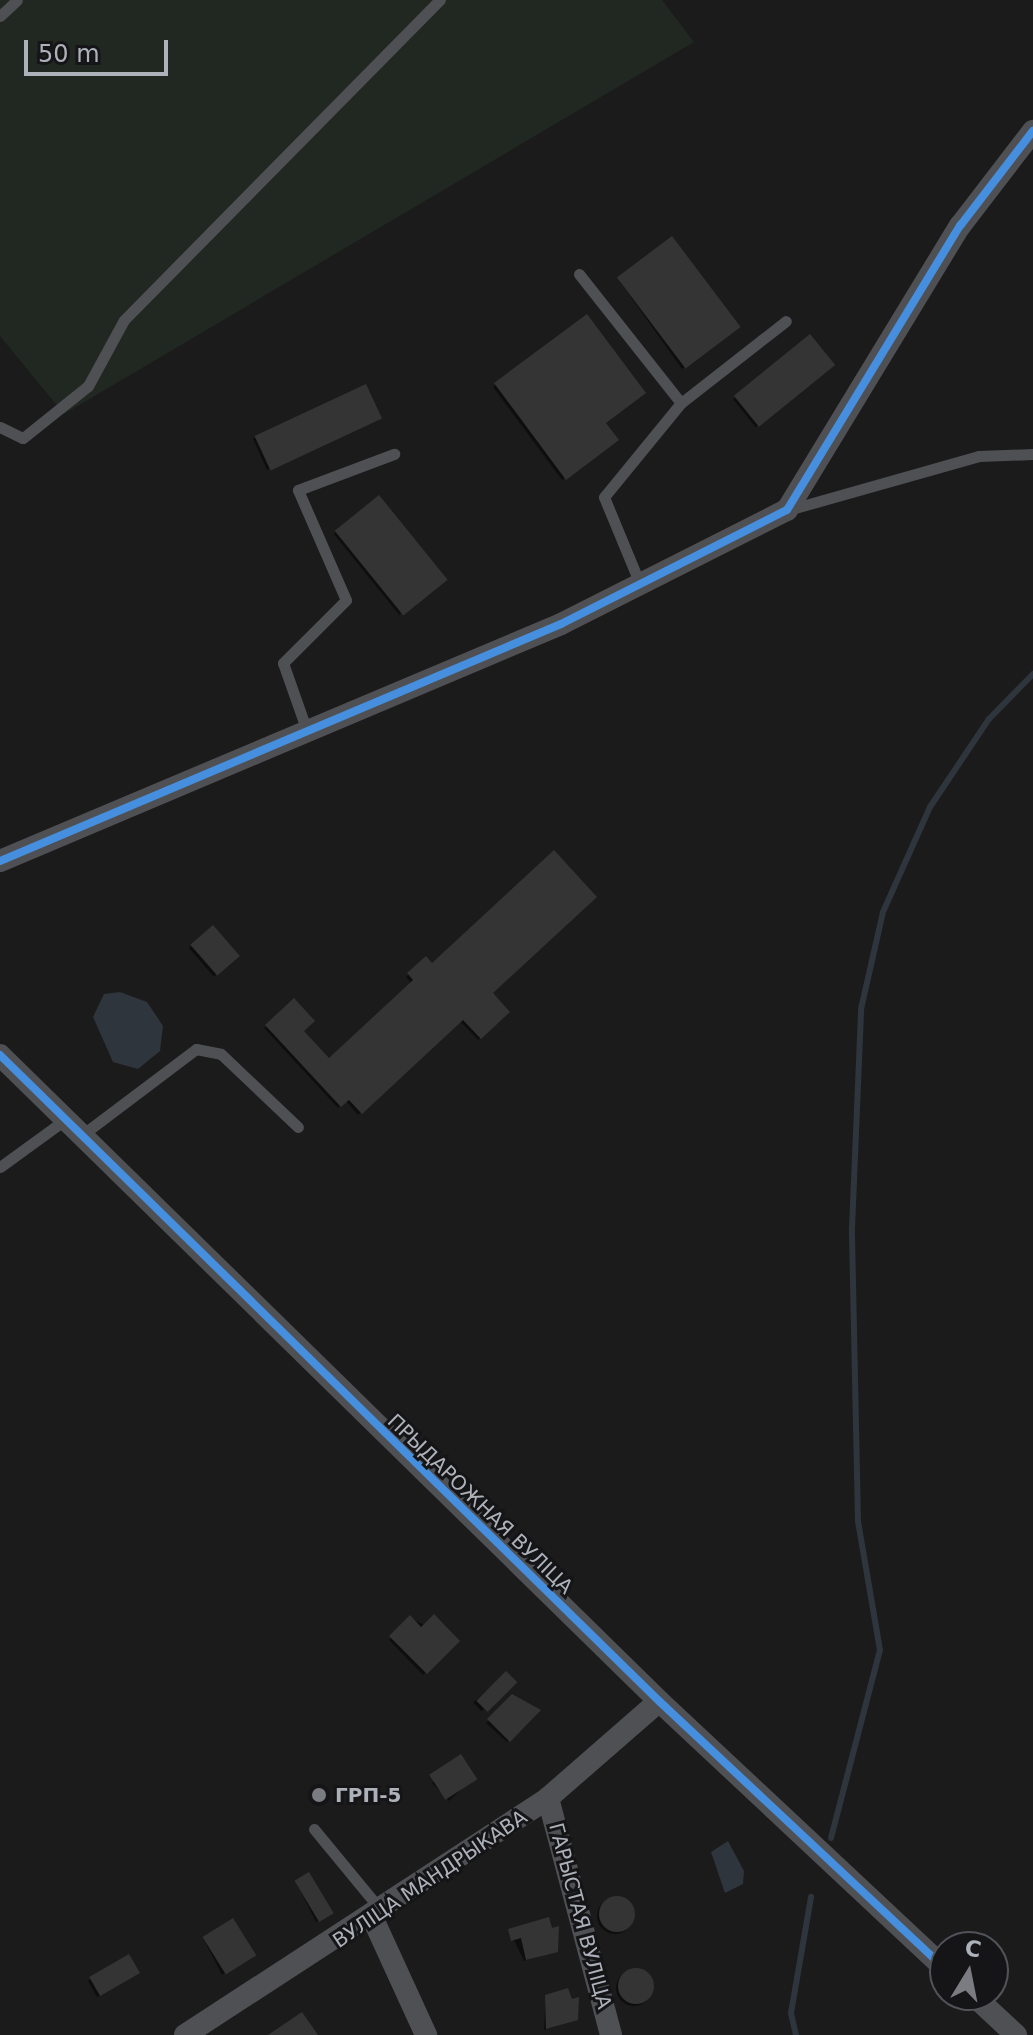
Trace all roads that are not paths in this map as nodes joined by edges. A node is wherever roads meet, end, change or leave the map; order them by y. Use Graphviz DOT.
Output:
graph roads {
  1 [pos="17,0"];
  2 [pos="440,0"];
  3 [pos="0,16"];
  4 [pos="1033,131"];
  5 [pos="579,274"];
  6 [pos="786,321"];
  7 [pos="681,403"];
  8 [pos="0,427"];
  9 [pos="394,454"];
  10 [pos="1033,454"];
  11 [pos="787,510"];
  12 [pos="640,584"];
  13 [pos="307,731"];
  14 [pos="0,861"];
  15 [pos="0,1055"];
  16 [pos="74,1127"];
  17 [pos="298,1127"];
  18 [pos="0,1167"];
  19 [pos="659,1701"];
  20 [pos="548,1798"];
  21 [pos="314,1829"];
  22 [pos="378,1915"];
  23 [pos="929,1954"];
  24 [pos="990,2011"];
  25 [pos="185,2035"];
  26 [pos="426,2035"];
  27 [pos="611,2035"];
  28 [pos="1016,2035"];
  1 -- 3 [label="lane"];
  2 -- 8 [label="lane"];
  4 -- 11 [label="street"];
  5 -- 7 [label="lane"];
  6 -- 7 [label="lane"];
  7 -- 12 [label="lane"];
  9 -- 13 [label="lane"];
  10 -- 11 [label="lane"];
  11 -- 12 [label="street"];
  12 -- 13 [label="street"];
  13 -- 14 [label="street"];
  15 -- 16 [label="street, ПРЫДАРОЖНАЯ ВУЛІЦА"];
  16 -- 17 [label="lane"];
  16 -- 18 [label="lane"];
  16 -- 19 [label="street, ПРЫДАРОЖНАЯ ВУЛІЦА"];
  19 -- 20 [label="street, ВУЛІЦА МАНДРЫКАВА"];
  19 -- 23 [label="street, ПРЫДАРОЖНАЯ ВУЛІЦА"];
  20 -- 22 [label="street, ВУЛІЦА МАНДРЫКАВА"];
  20 -- 27 [label="street, ГАРЫСТАЯ ВУЛІЦА"];
  21 -- 22 [label="lane"];
  22 -- 25 [label="street, ВУЛІЦА МАНДРЫКАВА"];
  22 -- 26 [label="street"];
  24 -- 28 [label="street"];
}
